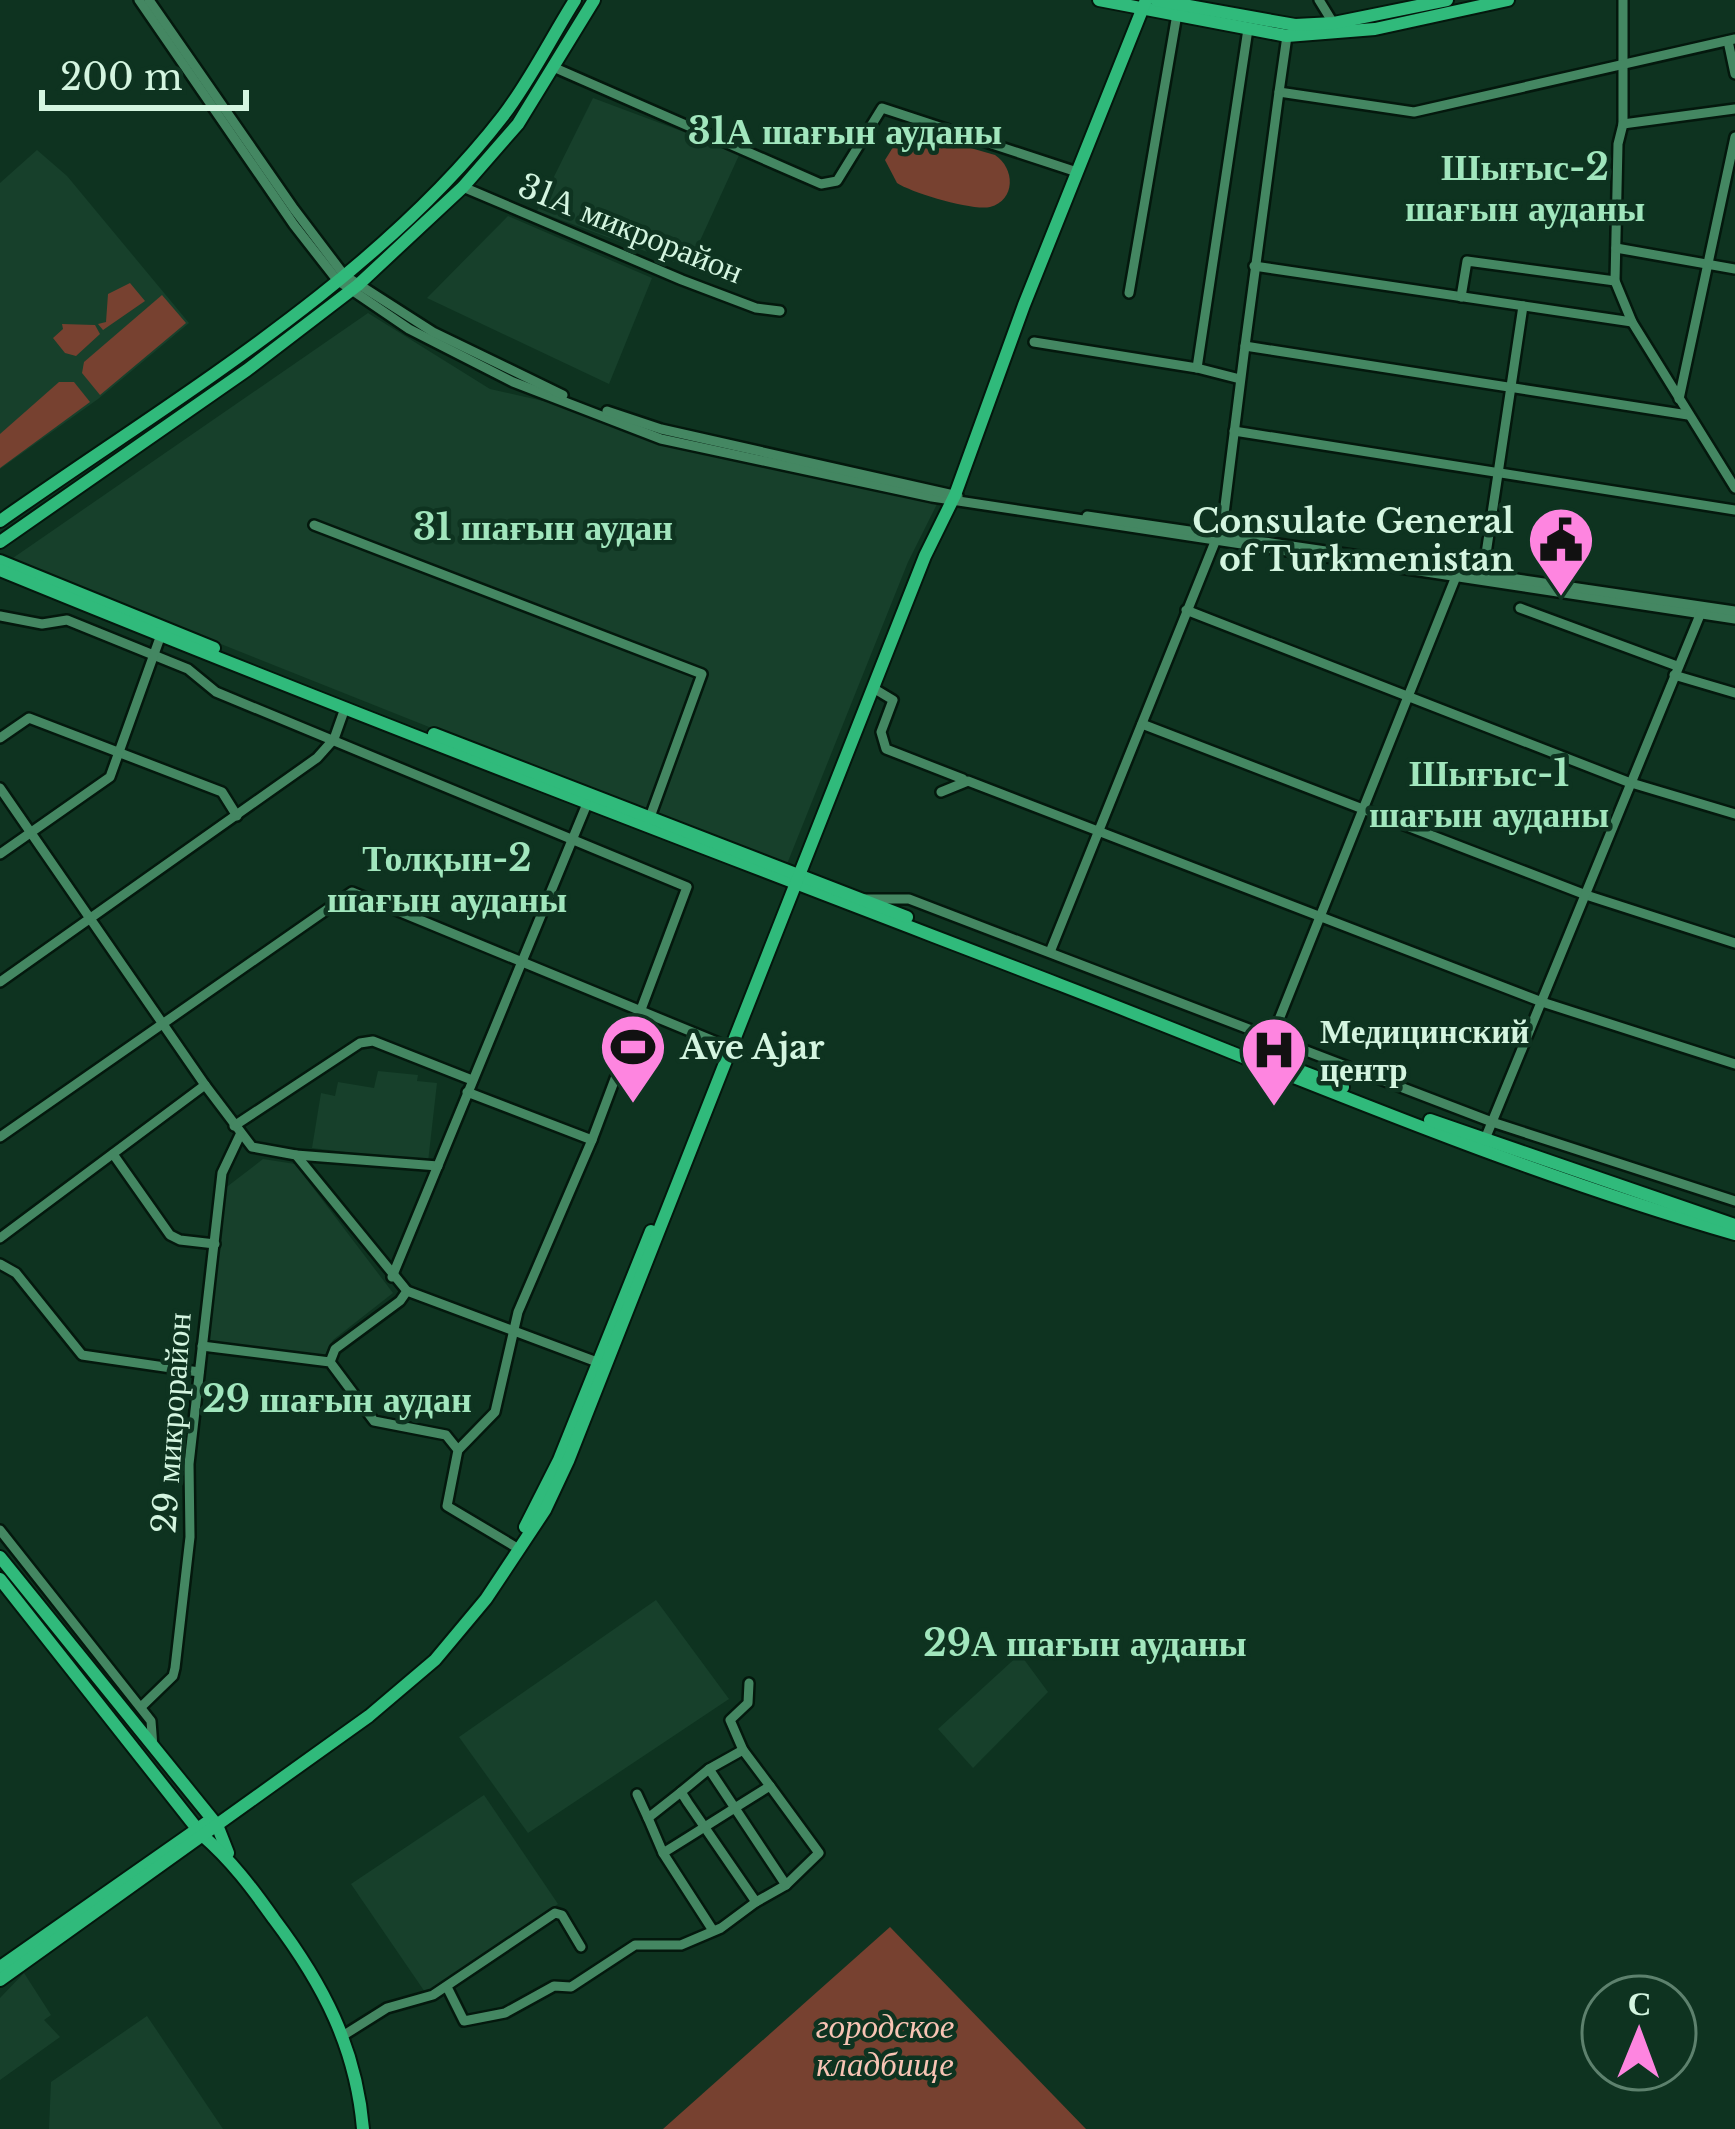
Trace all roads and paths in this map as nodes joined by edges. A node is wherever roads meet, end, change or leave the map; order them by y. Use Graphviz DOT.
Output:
graph roads {
  1 [pos="139,0"];
  2 [pos="149,0"];
  3 [pos="575,0"];
  4 [pos="595,0"];
  5 [pos="1099,0"];
  6 [pos="1156,0"];
  7 [pos="1319,0"];
  8 [pos="1447,0"];
  9 [pos="1508,0"];
  10 [pos="1623,0"];
  11 [pos="1139,4"];
  12 [pos="1177,14"];
  13 [pos="1248,29"];
  14 [pos="1335,29"];
  15 [pos="1287,36"];
  16 [pos="1731,40"];
  17 [pos="1622,64"];
  18 [pos="553,67"];
  19 [pos="1735,74"];
  20 [pos="1279,92"];
  21 [pos="1735,109"];
  22 [pos="1623,124"];
  23 [pos="1735,137"];
  24 [pos="1074,170"];
  25 [pos="451,176"];
  26 [pos="463,188"];
  27 [pos="1616,248"];
  28 [pos="1705,262"];
  29 [pos="1254,266"];
  30 [pos="1735,269"];
  31 [pos="340,277"];
  32 [pos="1616,281"];
  33 [pos="354,288"];
  34 [pos="1129,293"];
  35 [pos="1461,297"];
  36 [pos="1523,306"];
  37 [pos="780,311"];
  38 [pos="1632,322"];
  39 [pos="1034,342"];
  40 [pos="1245,346"];
  41 [pos="1197,368"];
  42 [pos="1240,379"];
  43 [pos="1511,387"];
  44 [pos="1679,399"];
  45 [pos="1688,415"];
  46 [pos="1234,431"];
  47 [pos="1499,474"];
  48 [pos="1735,488"];
  49 [pos="950,498"];
  50 [pos="1735,510"];
  51 [pos="0,521"];
  52 [pos="314,525"];
  53 [pos="1216,539"];
  54 [pos="0,542"];
  55 [pos="0,561"];
  56 [pos="0,570"];
  57 [pos="1458,573"];
  58 [pos="1482,577"];
  59 [pos="1520,608"];
  60 [pos="1186,610"];
  61 [pos="1701,610"];
  62 [pos="1735,615"];
  63 [pos="0,616"];
  64 [pos="162,632"];
  65 [pos="154,656"];
  66 [pos="1675,671"];
  67 [pos="873,688"];
  68 [pos="1735,693"];
  69 [pos="1408,696"];
  70 [pos="345,708"];
  71 [pos="1142,724"];
  72 [pos="0,738"];
  73 [pos="334,739"];
  74 [pos="444,742"];
  75 [pos="119,753"];
  76 [pos="968,782"];
  77 [pos="1628,782"];
  78 [pos="0,788"];
  79 [pos="941,792"];
  80 [pos="590,798"];
  81 [pos="1364,807"];
  82 [pos="1735,814"];
  83 [pos="237,816"];
  84 [pos="648,821"];
  85 [pos="1100,831"];
  86 [pos="32,832"];
  87 [pos="573,839"];
  88 [pos="0,854"];
  89 [pos="794,879"];
  90 [pos="1586,896"];
  91 [pos="855,901"];
  92 [pos="1321,915"];
  93 [pos="93,918"];
  94 [pos="1735,943"];
  95 [pos="1050,952"];
  96 [pos="521,962"];
  97 [pos="0,982"];
  98 [pos="1542,1002"];
  99 [pos="640,1010"];
  100 [pos="164,1024"];
  101 [pos="1272,1037"];
  102 [pos="728,1047"];
  103 [pos="1735,1064"];
  104 [pos="472,1080"];
  105 [pos="205,1085"];
  106 [pos="467,1092"];
  107 [pos="1492,1122"];
  108 [pos="237,1130"];
  109 [pos="0,1137"];
  110 [pos="592,1139"];
  111 [pos="1483,1144"];
  112 [pos="113,1154"];
  113 [pos="296,1155"];
  114 [pos="438,1166"];
  115 [pos="1735,1201"];
  116 [pos="0,1225"];
  117 [pos="1735,1225"];
  118 [pos="14,1227"];
  119 [pos="1735,1234"];
  120 [pos="0,1238"];
  121 [pos="215,1244"];
  122 [pos="0,1264"];
  123 [pos="392,1276"];
  124 [pos="407,1291"];
  125 [pos="514,1331"];
  126 [pos="202,1346"];
  127 [pos="330,1362"];
  128 [pos="602,1363"];
  129 [pos="200,1372"];
  130 [pos="458,1450"];
  131 [pos="0,1530"];
  132 [pos="516,1547"];
  133 [pos="0,1557"];
  134 [pos="0,1579"];
  135 [pos="749,1684"];
  136 [pos="141,1707"];
  137 [pos="153,1748"];
  138 [pos="743,1750"];
  139 [pos="142,1760"];
  140 [pos="710,1769"];
  141 [pos="770,1786"];
  142 [pos="681,1792"];
  143 [pos="637,1794"];
  144 [pos="733,1808"];
  145 [pos="648,1818"];
  146 [pos="214,1822"];
  147 [pos="707,1827"];
  148 [pos="200,1832"];
  149 [pos="663,1853"];
  150 [pos="231,1859"];
  151 [pos="786,1886"];
  152 [pos="756,1903"];
  153 [pos="712,1929"];
  154 [pos="581,1947"];
  155 [pos="0,1966"];
  156 [pos="0,1980"];
  157 [pos="447,1987"];
  158 [pos="344,2035"];
  159 [pos="363,2129"];
  1 -- 31 [label="street"];
  2 -- 31 [label="street"];
  3 -- 25 [label="main road"];
  4 -- 18 [label="main road"];
  5 -- 11 [label="main road"];
  6 -- 14 [label="main road"];
  7 -- 14 [label="street"];
  8 -- 14 [label="main road"];
  9 -- 14 [label="main road"];
  10 -- 17 [label="street"];
  11 -- 12 [label="main road"];
  11 -- 24 [label="main road"];
  12 -- 13 [label="main road"];
  12 -- 34 [label="street"];
  13 -- 15 [label="main road"];
  13 -- 41 [label="street"];
  14 -- 15 [label="main road"];
  15 -- 20 [label="street"];
  16 -- 17 [label="street"];
  16 -- 19 [label="street"];
  17 -- 20 [label="street"];
  17 -- 22 [label="street"];
  18 -- 24 [label="street"];
  18 -- 26 [label="main road"];
  20 -- 29 [label="street"];
  21 -- 22 [label="street"];
  22 -- 27 [label="street"];
  23 -- 28 [label="street"];
  24 -- 49 [label="main road"];
  25 -- 26 [label="main road"];
  25 -- 31 [label="main road"];
  26 -- 33 [label="main road"];
  26 -- 37 [label="street, 31А микрорайон"];
  27 -- 28 [label="street"];
  27 -- 32 [label="street"];
  28 -- 30 [label="street"];
  28 -- 44 [label="street"];
  29 -- 35 [label="street"];
  29 -- 40 [label="street"];
  31 -- 33 [label="street"];
  31 -- 51 [label="main road"];
  32 -- 35 [label="street"];
  32 -- 38 [label="street"];
  33 -- 49 [label="street"];
  33 -- 54 [label="main road"];
  35 -- 36 [label="street"];
  36 -- 38 [label="street"];
  36 -- 43 [label="street"];
  38 -- 44 [label="street"];
  39 -- 41 [label="street"];
  40 -- 42 [label="street"];
  40 -- 43 [label="street"];
  41 -- 42 [label="street"];
  42 -- 46 [label="street"];
  43 -- 45 [label="street"];
  43 -- 47 [label="street"];
  44 -- 45 [label="street"];
  45 -- 48 [label="street"];
  46 -- 47 [label="street"];
  46 -- 53 [label="street"];
  47 -- 50 [label="street"];
  47 -- 58 [label="street"];
  49 -- 53 [label="street"];
  49 -- 67 [label="main road"];
  49 -- 89 [label="main road"];
  52 -- 84 [label="street"];
  53 -- 57 [label="street"];
  53 -- 60 [label="street"];
  55 -- 64 [label="main road"];
  56 -- 64 [label="main road"];
  57 -- 58 [label="street"];
  57 -- 69 [label="street"];
  58 -- 61 [label="street"];
  59 -- 66 [label="street"];
  60 -- 69 [label="street"];
  60 -- 71 [label="street"];
  61 -- 62 [label="street"];
  61 -- 66 [label="street"];
  63 -- 65 [label="street"];
  64 -- 65 [label="street"];
  64 -- 70 [label="main road"];
  64 -- 74 [label="main road"];
  65 -- 73 [label="street"];
  65 -- 75 [label="street"];
  66 -- 68 [label="street"];
  66 -- 77 [label="street"];
  67 -- 76 [label="street"];
  67 -- 89 [label="main road"];
  69 -- 77 [label="street"];
  69 -- 81 [label="street"];
  70 -- 73 [label="street"];
  70 -- 74 [label="main road"];
  71 -- 81 [label="street"];
  71 -- 85 [label="street"];
  72 -- 75 [label="street"];
  73 -- 83 [label="street"];
  73 -- 87 [label="street"];
  74 -- 80 [label="main road"];
  75 -- 83 [label="street"];
  75 -- 86 [label="street"];
  76 -- 79 [label="street"];
  76 -- 85 [label="street"];
  77 -- 82 [label="street"];
  77 -- 90 [label="street"];
  78 -- 86 [label="street"];
  80 -- 84 [label="main road"];
  80 -- 87 [label="street"];
  81 -- 90 [label="street"];
  81 -- 92 [label="street"];
  83 -- 93 [label="street"];
  84 -- 89 [label="main road"];
  85 -- 92 [label="street"];
  85 -- 95 [label="street"];
  86 -- 88 [label="street"];
  86 -- 93 [label="street"];
  87 -- 96 [label="street"];
  87 -- 99 [label="street"];
  89 -- 91 [label="main road"];
  89 -- 102 [label="main road"];
  90 -- 94 [label="street"];
  90 -- 98 [label="street"];
  91 -- 95 [label="street"];
  91 -- 111 [label="main road"];
  92 -- 98 [label="street"];
  92 -- 101 [label="street"];
  93 -- 97 [label="street"];
  93 -- 100 [label="street"];
  95 -- 101 [label="street"];
  96 -- 99 [label="street"];
  96 -- 100 [label="street"];
  96 -- 104 [label="street"];
  98 -- 103 [label="street"];
  98 -- 107 [label="street"];
  99 -- 102 [label="street"];
  99 -- 110 [label="street"];
  100 -- 105 [label="street"];
  100 -- 109 [label="street"];
  101 -- 107 [label="street"];
  102 -- 128 [label="main road"];
  104 -- 106 [label="street"];
  104 -- 108 [label="street"];
  105 -- 108 [label="street"];
  105 -- 112 [label="street"];
  106 -- 110 [label="street"];
  106 -- 114 [label="street"];
  107 -- 111 [label="street"];
  107 -- 115 [label="street"];
  108 -- 113 [label="street"];
  108 -- 121 [label="street, 29 микрорайон"];
  110 -- 125 [label="street"];
  111 -- 117 [label="main road"];
  111 -- 119 [label="main road"];
  112 -- 118 [label="street"];
  112 -- 121 [label="street"];
  113 -- 114 [label="street"];
  113 -- 123 [label="street"];
  114 -- 123 [label="street"];
  116 -- 118 [label="street"];
  118 -- 120 [label="street"];
  121 -- 126 [label="street, 29 микрорайон"];
  122 -- 129 [label="street"];
  123 -- 124 [label="street"];
  124 -- 125 [label="street"];
  124 -- 127 [label="street"];
  125 -- 128 [label="street"];
  125 -- 130 [label="street"];
  126 -- 127 [label="street"];
  126 -- 129 [label="street, 29 микрорайон"];
  127 -- 130 [label="street"];
  128 -- 132 [label="main road"];
  129 -- 136 [label="street, 29 микрорайон"];
  130 -- 132 [label="street"];
  131 -- 136 [label="street"];
  132 -- 146 [label="main road"];
  133 -- 137 [label="main road"];
  134 -- 139 [label="main road"];
  135 -- 138 [label="street"];
  136 -- 137 [label="street"];
  137 -- 139 [label="street"];
  137 -- 146 [label="main road"];
  138 -- 140 [label="street"];
  138 -- 141 [label="street"];
  139 -- 148 [label="main road"];
  140 -- 142 [label="street"];
  140 -- 144 [label="street"];
  141 -- 144 [label="street"];
  141 -- 151 [label="street"];
  142 -- 145 [label="street"];
  142 -- 147 [label="street"];
  143 -- 145 [label="street"];
  144 -- 147 [label="street"];
  144 -- 151 [label="street"];
  145 -- 149 [label="street"];
  146 -- 148 [label="main road"];
  146 -- 150 [label="main road"];
  147 -- 149 [label="street"];
  147 -- 152 [label="street"];
  148 -- 150 [label="main road"];
  148 -- 155 [label="main road"];
  148 -- 156 [label="main road"];
  149 -- 153 [label="street"];
  150 -- 158 [label="main road"];
  151 -- 152 [label="street"];
  152 -- 153 [label="street"];
  153 -- 157 [label="street"];
  154 -- 157 [label="street"];
  157 -- 158 [label="street"];
  158 -- 159 [label="main road"];
}
